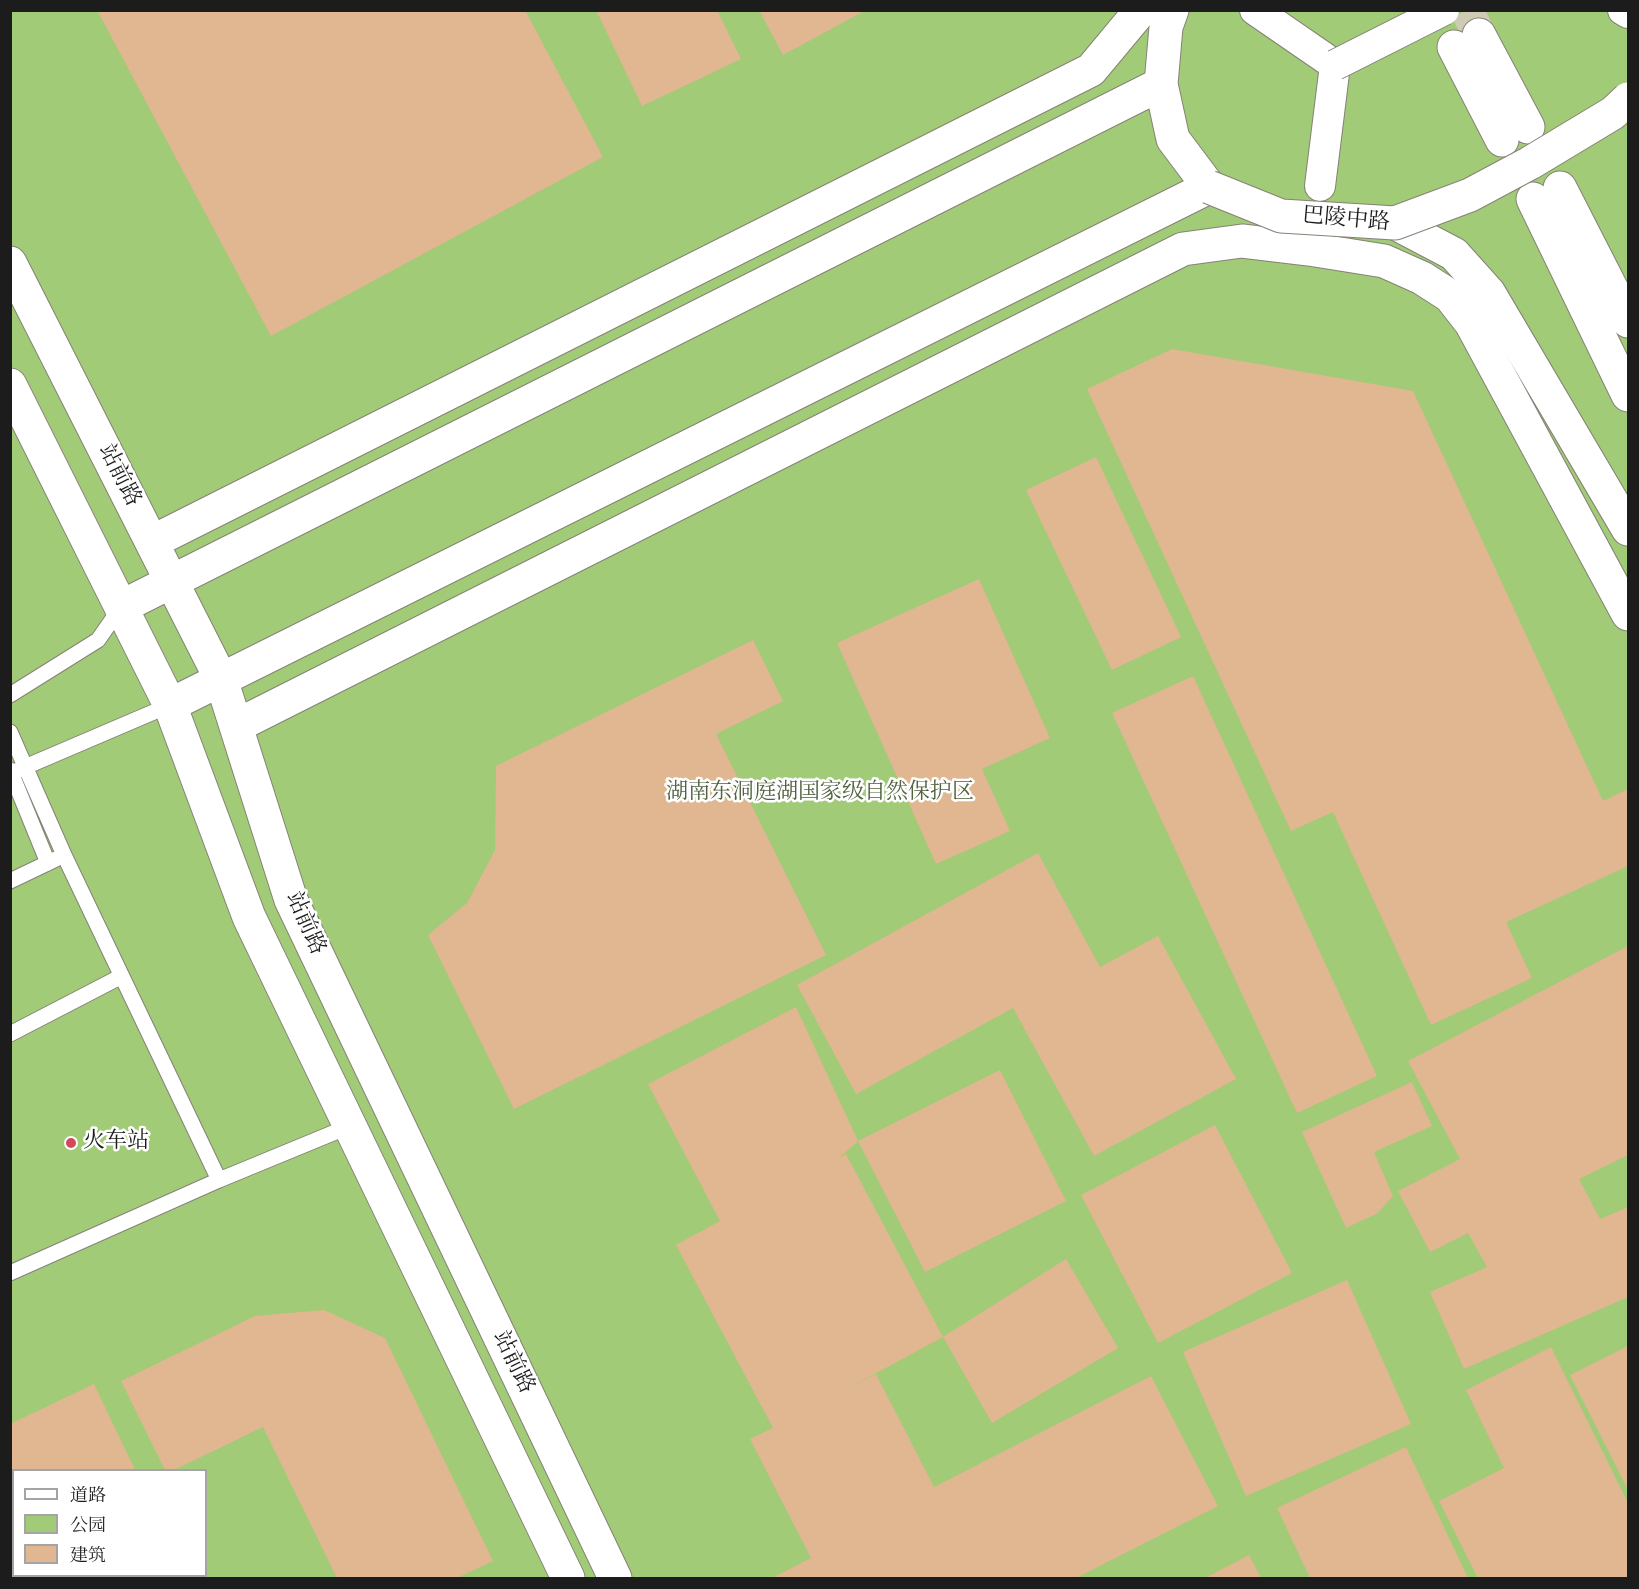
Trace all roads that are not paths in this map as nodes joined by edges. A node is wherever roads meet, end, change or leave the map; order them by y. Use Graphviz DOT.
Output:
graph roads {
  1 [pos="1141,10"];
  2 [pos="1172,10"];
  3 [pos="1255,10"];
  4 [pos="1444,10"];
  5 [pos="1623,10"];
  6 [pos="1629,13"];
  7 [pos="1466,41"];
  8 [pos="1335,65"];
  9 [pos="1161,84"];
  10 [pos="1629,99"];
  11 [pos="1515,133"];
  12 [pos="1320,186"];
  13 [pos="1209,187"];
  14 [pos="1395,223"];
  15 [pos="10,263"];
  16 [pos="1629,321"];
  17 [pos="10,385"];
  18 [pos="1629,395"];
  19 [pos="1629,529"];
  20 [pos="152,542"];
  21 [pos="172,582"];
  22 [pos="121,607"];
  23 [pos="1629,614"];
  24 [pos="221,679"];
  25 [pos="10,695"];
  26 [pos="170,705"];
  27 [pos="236,726"];
  28 [pos="10,732"];
  29 [pos="14,771"];
  30 [pos="64,855"];
  31 [pos="48,863"];
  32 [pos="10,881"];
  33 [pos="120,976"];
  34 [pos="10,1034"];
  35 [pos="350,1126"];
  36 [pos="219,1180"];
  37 [pos="10,1273"];
  38 [pos="568,1578"];
  39 [pos="615,1578"];
  1 -- 20 [label="main road"];
  2 -- 9 [label="main road"];
  3 -- 8 [label="street"];
  4 -- 8 [label="street, bridge"];
  5 -- 6 [label="street"];
  7 -- 11 [label="main road"];
  8 -- 12 [label="street"];
  9 -- 13 [label="main road"];
  9 -- 21 [label="main road"];
  10 -- 14 [label="main road, bridge"];
  13 -- 14 [label="main road, 巴陵中路, bridge"];
  13 -- 24 [label="main road"];
  14 -- 19 [label="main road, 巴陵中路"];
  15 -- 20 [label="main road, 站前路"];
  16 -- 18 [label="main road"];
  17 -- 22 [label="main road, 站前路"];
  20 -- 21 [label="main road, 站前路"];
  21 -- 22 [label="main road"];
  21 -- 24 [label="main road, 站前路"];
  22 -- 25 [label="lane"];
  22 -- 26 [label="main road, 站前路"];
  23 -- 27 [label="main road"];
  24 -- 26 [label="main road"];
  24 -- 27 [label="main road, 站前路"];
  26 -- 29 [label="lane"];
  26 -- 35 [label="main road, 站前路"];
  27 -- 39 [label="main road, 站前路"];
  28 -- 29 [label="lane"];
  29 -- 30 [label="lane"];
  29 -- 31 [label="lane"];
  30 -- 31 [label="lane"];
  30 -- 33 [label="lane"];
  31 -- 32 [label="lane"];
  33 -- 34 [label="lane"];
  33 -- 36 [label="lane"];
  35 -- 36 [label="lane"];
  35 -- 38 [label="main road, 站前路"];
  36 -- 37 [label="lane"];
}
